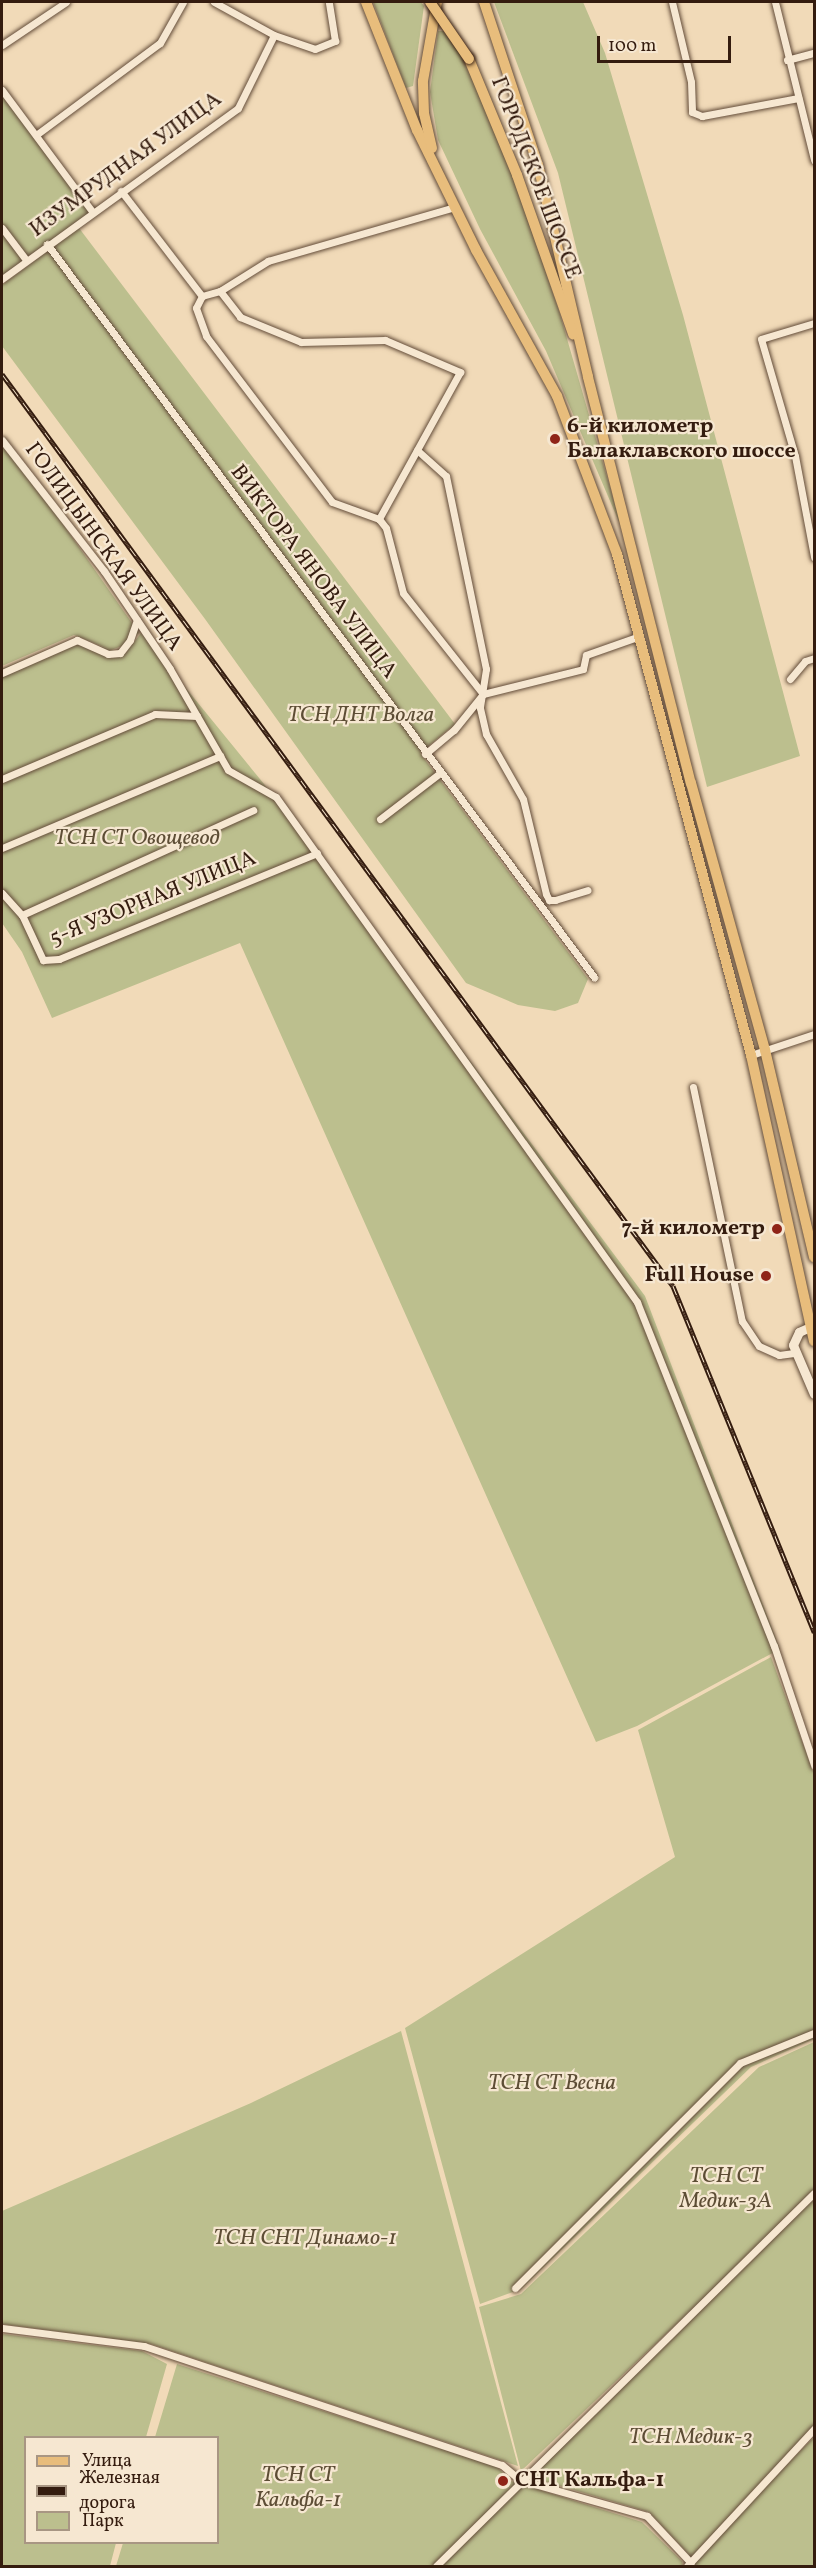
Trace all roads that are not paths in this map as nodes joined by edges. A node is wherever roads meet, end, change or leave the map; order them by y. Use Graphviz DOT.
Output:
graph roads {
  1 [pos="66,2"];
  2 [pos="183,2"];
  3 [pos="214,2"];
  4 [pos="329,2"];
  5 [pos="366,2"];
  6 [pos="430,2"];
  7 [pos="436,2"];
  8 [pos="477,2"];
  9 [pos="484,2"];
  10 [pos="672,2"];
  11 [pos="775,2"];
  12 [pos="491,25"];
  13 [pos="274,35"];
  14 [pos="2,45"];
  15 [pos="814,53"];
  16 [pos="787,60"];
  17 [pos="2,90"];
  18 [pos="798,98"];
  19 [pos="36,135"];
  20 [pos="814,160"];
  21 [pos="440,174"];
  22 [pos="121,191"];
  23 [pos="455,207"];
  24 [pos="92,211"];
  25 [pos="2,228"];
  26 [pos="47,244"];
  27 [pos="26,260"];
  28 [pos="2,279"];
  29 [pos="220,291"];
  30 [pos="202,296"];
  31 [pos="814,323"];
  32 [pos="588,377"];
  33 [pos="2,440"];
  34 [pos="417,450"];
  35 [pos="379,519"];
  36 [pos="814,557"];
  37 [pos="137,620"];
  38 [pos="640,636"];
  39 [pos="814,658"];
  40 [pos="2,670"];
  41 [pos="790,678"];
  42 [pos="483,694"];
  43 [pos="197,716"];
  44 [pos="425,754"];
  45 [pos="220,756"];
  46 [pos="440,773"];
  47 [pos="2,779"];
  48 [pos="253,810"];
  49 [pos="380,819"];
  50 [pos="2,848"];
  51 [pos="317,853"];
  52 [pos="588,890"];
  53 [pos="2,893"];
  54 [pos="22,915"];
  55 [pos="594,977"];
  56 [pos="814,1034"];
  57 [pos="765,1050"];
  58 [pos="751,1055"];
  59 [pos="693,1087"];
  60 [pos="814,1257"];
  61 [pos="812,1327"];
  62 [pos="814,1341"];
  63 [pos="794,1353"];
  64 [pos="814,1394"];
  65 [pos="814,1765"];
  66 [pos="814,2033"];
  67 [pos="814,2193"];
  68 [pos="515,2288"];
  69 [pos="2,2328"];
  70 [pos="814,2429"];
  71 [pos="520,2480"];
  72 [pos="689,2565"];
  73 [pos="436,2566"];
  1 -- 14 [label="street"];
  2 -- 19 [label="street"];
  3 -- 13 [label="street"];
  4 -- 13 [label="street"];
  5 -- 21 [label="main road"];
  6 -- 32 [label="main road, ГОРОДСКОЕ ШОССЕ, bridge"];
  7 -- 21 [label="main road"];
  8 -- 12 [label="main road"];
  9 -- 12 [label="main road"];
  10 -- 18 [label="street"];
  11 -- 16 [label="street"];
  12 -- 32 [label="main road"];
  13 -- 22 [label="street, ИЗУМРУДНАЯ УЛИЦА"];
  15 -- 16 [label="street"];
  16 -- 18 [label="street"];
  17 -- 19 [label="street"];
  18 -- 20 [label="street"];
  19 -- 24 [label="street"];
  21 -- 23 [label="main road"];
  22 -- 24 [label="street, ИЗУМРУДНАЯ УЛИЦА"];
  22 -- 30 [label="street"];
  23 -- 29 [label="street"];
  23 -- 38 [label="main road"];
  24 -- 26 [label="street, ИЗУМРУДНАЯ УЛИЦА"];
  25 -- 27 [label="street"];
  26 -- 27 [label="street, ИЗУМРУДНАЯ УЛИЦА"];
  26 -- 44 [label="street, ВИКТОРА ЯНОВА УЛИЦА"];
  27 -- 28 [label="street, ИЗУМРУДНАЯ УЛИЦА"];
  29 -- 30 [label="street"];
  29 -- 34 [label="street"];
  30 -- 35 [label="street"];
  31 -- 36 [label="street"];
  32 -- 57 [label="main road"];
  33 -- 37 [label="street, ГОЛИЦЫНСКАЯ УЛИЦА"];
  34 -- 35 [label="street"];
  34 -- 42 [label="street"];
  35 -- 42 [label="street"];
  37 -- 40 [label="street"];
  37 -- 43 [label="street, ГОЛИЦЫНСКАЯ УЛИЦА"];
  38 -- 42 [label="street"];
  38 -- 58 [label="main road"];
  39 -- 41 [label="street"];
  42 -- 44 [label="street"];
  42 -- 52 [label="street"];
  43 -- 45 [label="street, ГОЛИЦЫНСКАЯ УЛИЦА"];
  43 -- 47 [label="street"];
  44 -- 46 [label="street, ВИКТОРА ЯНОВА УЛИЦА"];
  45 -- 50 [label="street"];
  45 -- 51 [label="street, ГОЛИЦЫНСКАЯ УЛИЦА"];
  46 -- 49 [label="street"];
  46 -- 55 [label="street, ВИКТОРА ЯНОВА УЛИЦА"];
  48 -- 54 [label="street"];
  51 -- 54 [label="street, 5-Я УЗОРНАЯ УЛИЦА"];
  51 -- 65 [label="street"];
  53 -- 54 [label="street, 5-Я УЗОРНАЯ УЛИЦА"];
  56 -- 57 [label="street"];
  57 -- 58 [label="street"];
  57 -- 60 [label="main road"];
  58 -- 61 [label="main road"];
  59 -- 63 [label="street"];
  61 -- 62 [label="main road"];
  61 -- 63 [label="street"];
  63 -- 64 [label="street"];
  66 -- 68 [label="street"];
  67 -- 71 [label="street"];
  69 -- 71 [label="street"];
  70 -- 72 [label="street"];
  71 -- 72 [label="street"];
  71 -- 73 [label="street"];
}
